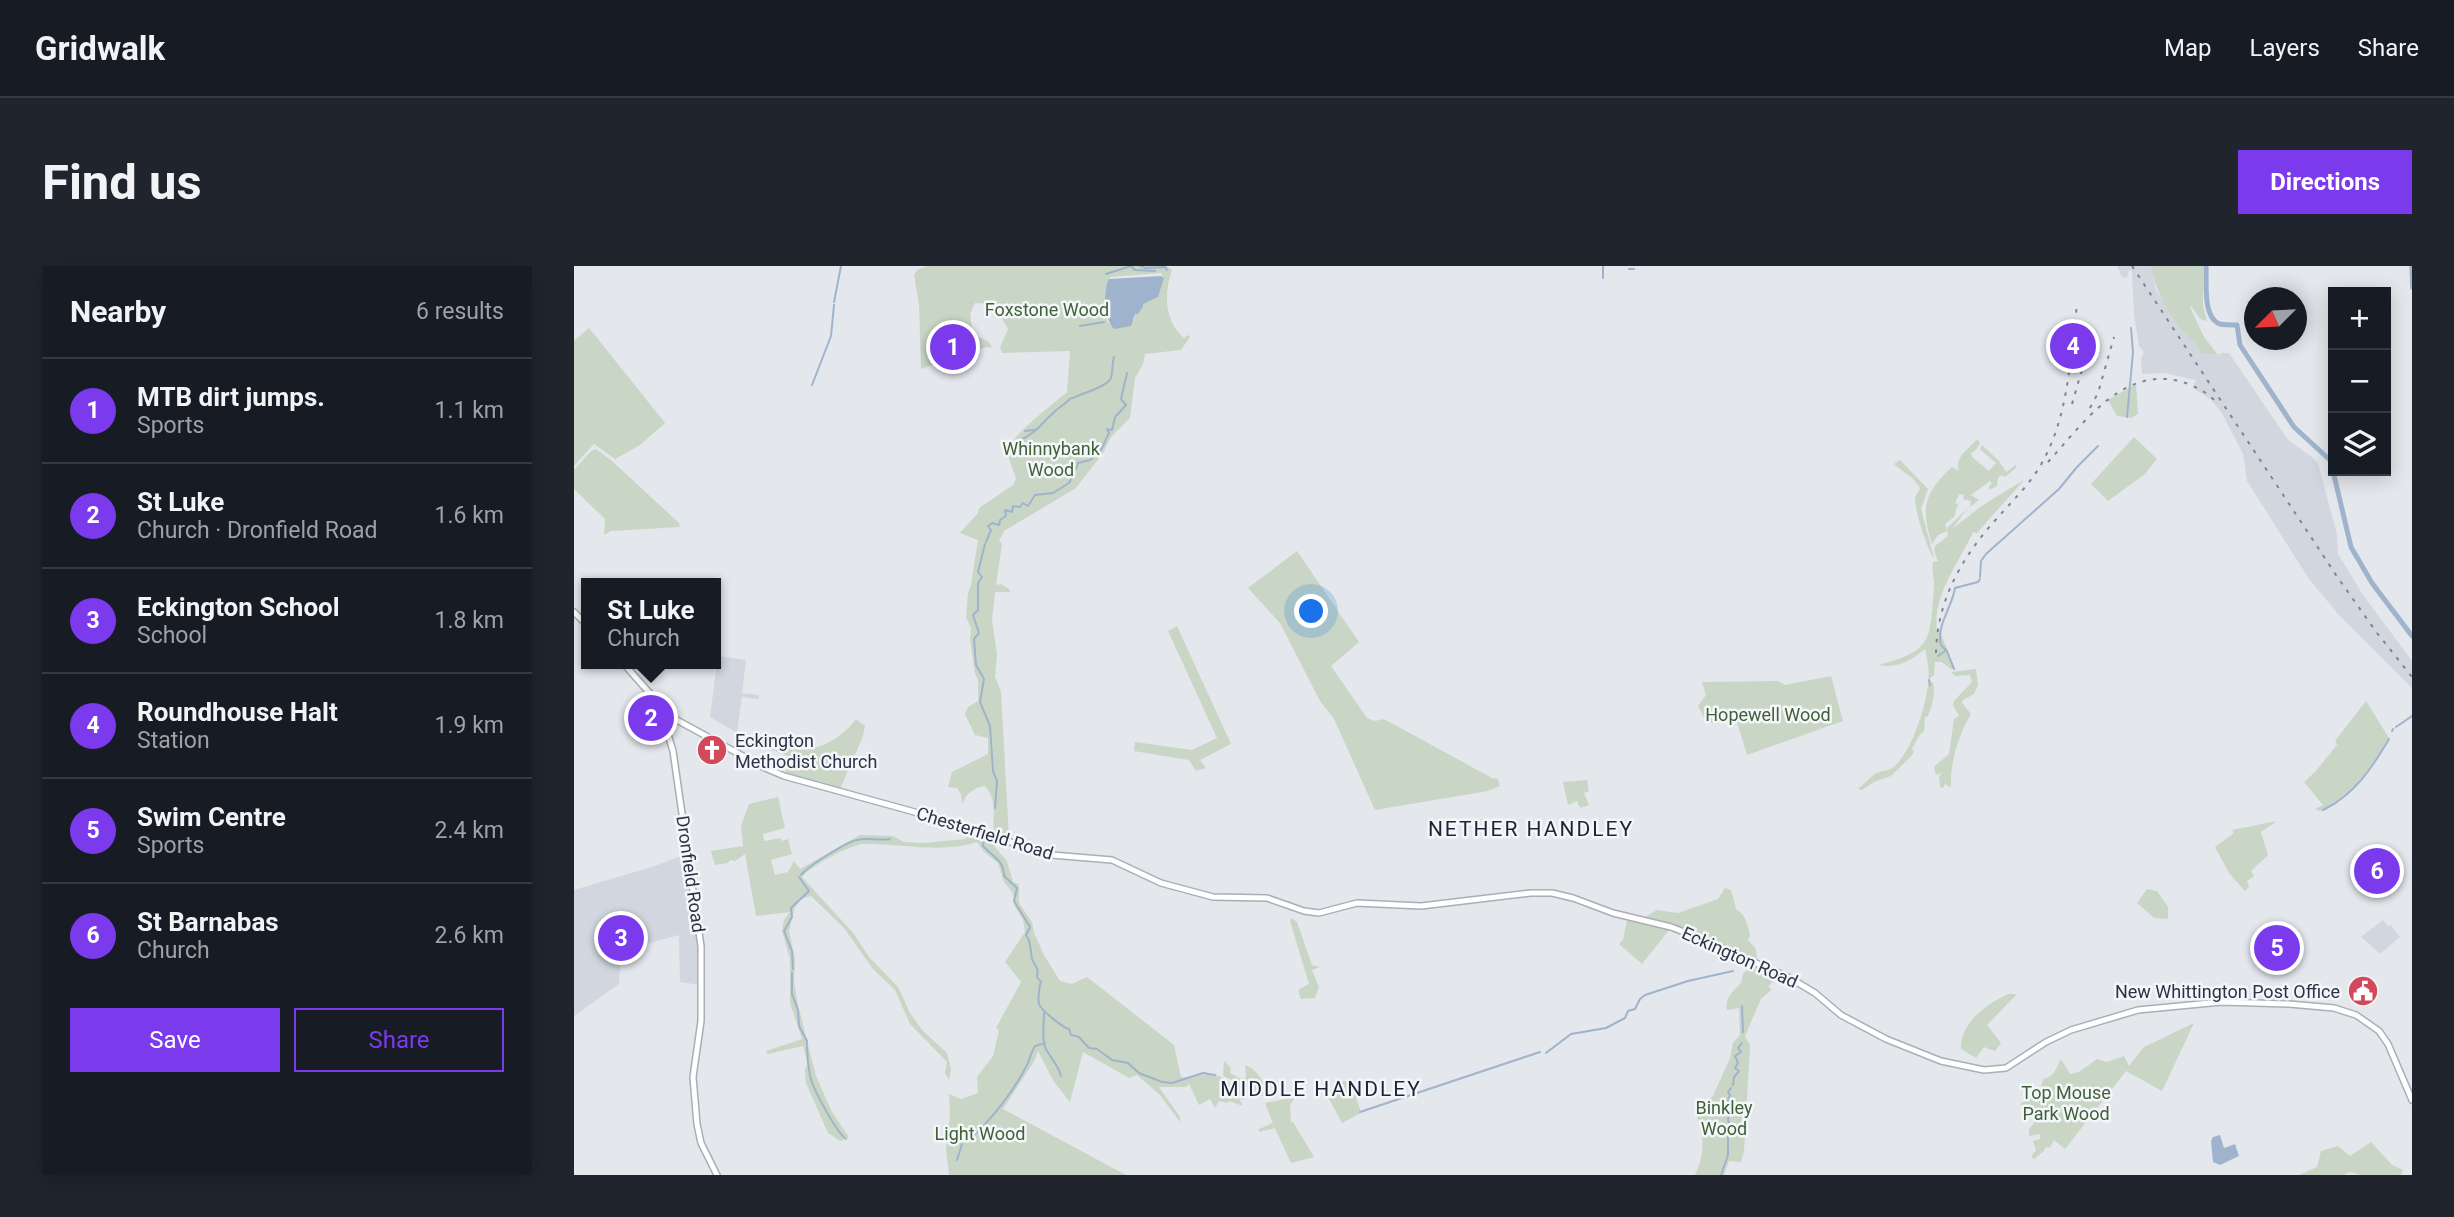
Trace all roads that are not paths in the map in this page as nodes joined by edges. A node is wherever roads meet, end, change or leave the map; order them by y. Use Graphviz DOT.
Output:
graph roads {
  1 [pos="628,669"];
  2 [pos="667,723"];
  3 [pos="1467,899"];
  4 [pos="2412,1100"];
  5 [pos="717,1175"];
  1 -- 2 [label="main road, Dronfield Road"];
  2 -- 3 [label="main road, Chesterfield Road"];
  2 -- 5 [label="main road, Dronfield Road"];
  3 -- 4 [label="main road, Eckington Road"];
}
